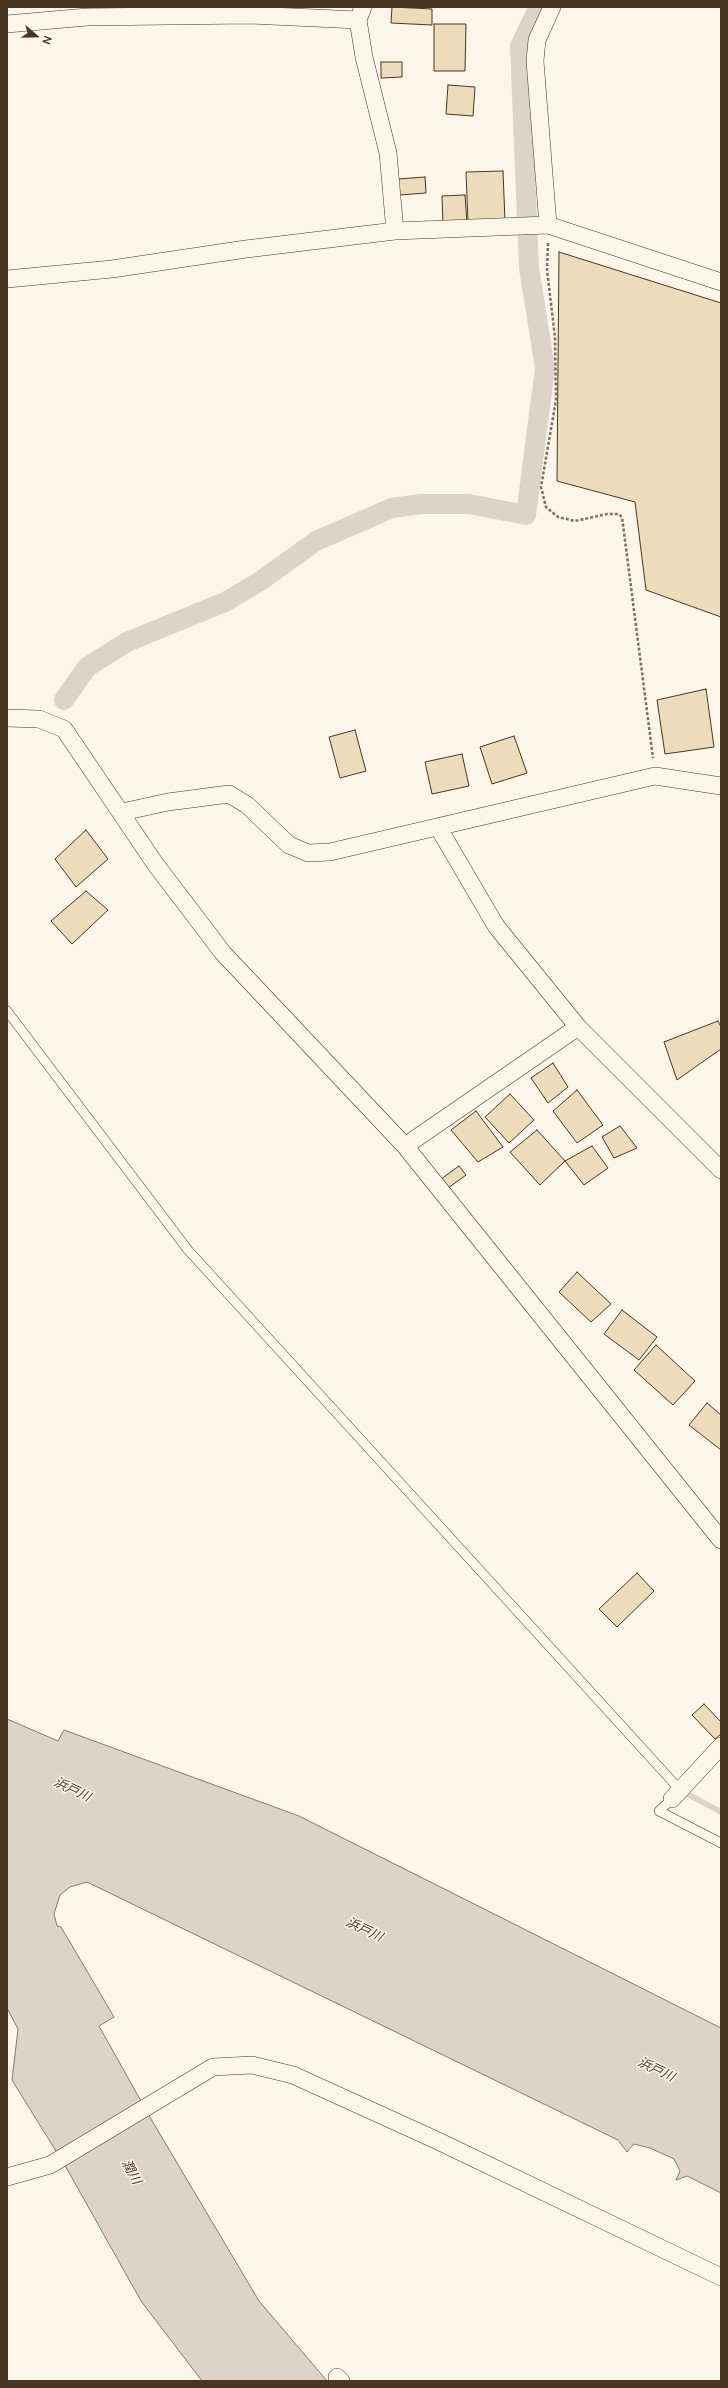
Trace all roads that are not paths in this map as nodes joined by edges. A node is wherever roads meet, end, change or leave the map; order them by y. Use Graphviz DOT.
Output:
graph roads {
  1 [pos="552,7"];
  2 [pos="361,13"];
  3 [pos="7,24"];
  4 [pos="542,225"];
  5 [pos="395,231"];
  6 [pos="7,279"];
  7 [pos="721,282"];
  8 [pos="7,718"];
  9 [pos="721,786"];
  10 [pos="122,812"];
  11 [pos="438,827"];
  12 [pos="7,1011"];
  13 [pos="578,1027"];
  14 [pos="405,1146"];
  15 [pos="721,1170"];
  16 [pos="720,1537"];
  17 [pos="721,1746"];
  18 [pos="677,1795"];
  19 [pos="721,1843"];
  20 [pos="7,2177"];
  21 [pos="721,2277"];
  1 -- 4 [label="street"];
  2 -- 3 [label="street"];
  2 -- 5 [label="street"];
  4 -- 5 [label="street"];
  4 -- 7 [label="street"];
  5 -- 6 [label="street"];
  8 -- 10 [label="street"];
  9 -- 11 [label="street"];
  10 -- 11 [label="street"];
  10 -- 14 [label="street"];
  11 -- 13 [label="street"];
  12 -- 18 [label="lane"];
  13 -- 14 [label="street"];
  13 -- 15 [label="street"];
  14 -- 16 [label="street"];
  17 -- 18 [label="street"];
  18 -- 19 [label="lane"];
  20 -- 21 [label="street"];
}
